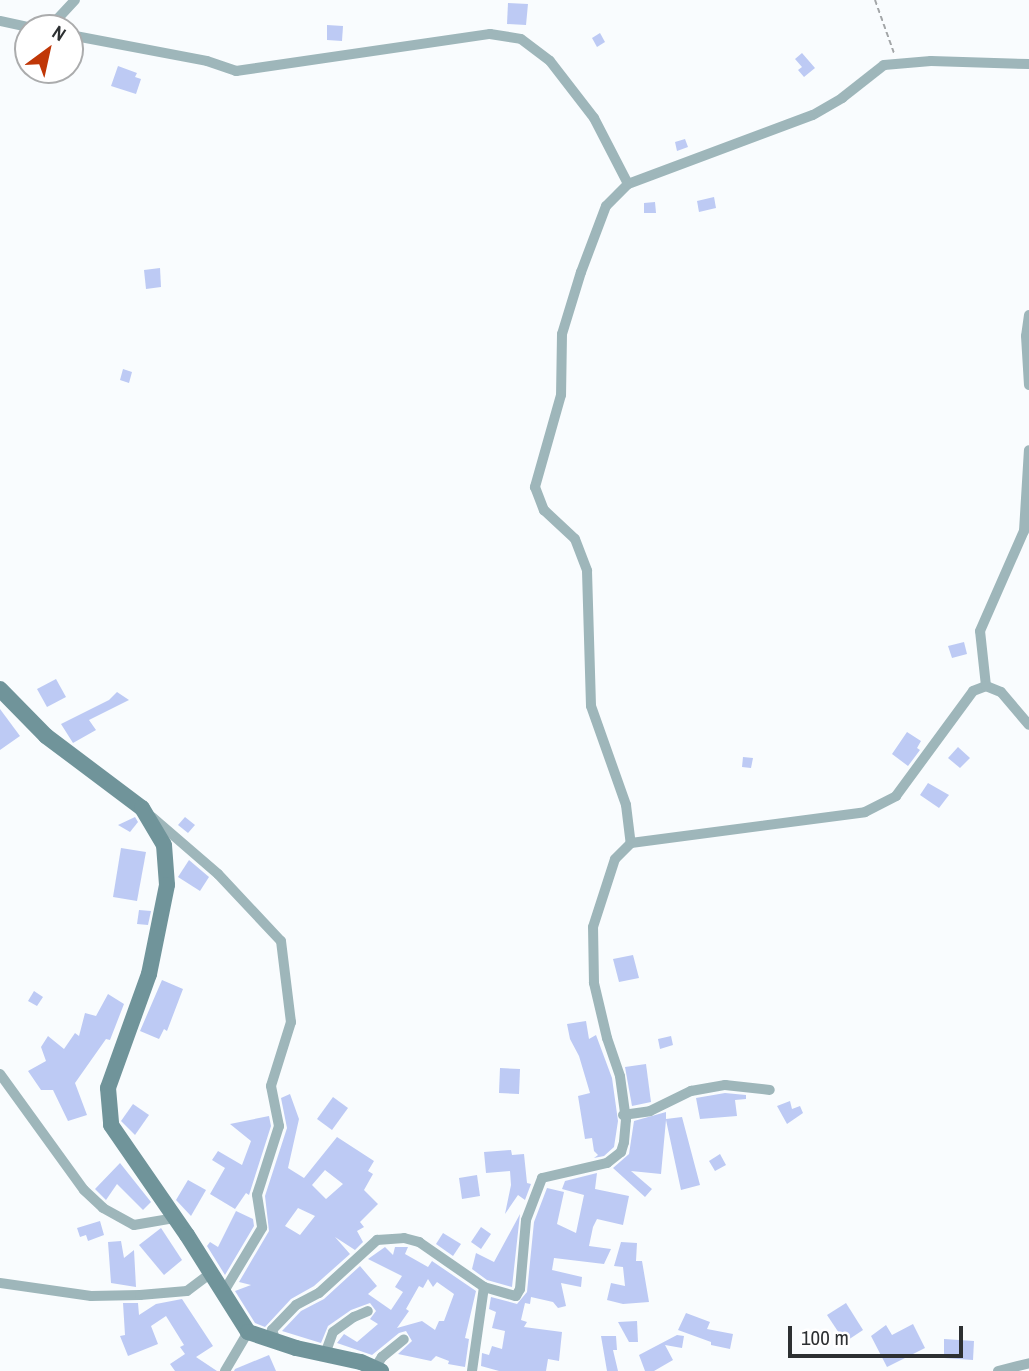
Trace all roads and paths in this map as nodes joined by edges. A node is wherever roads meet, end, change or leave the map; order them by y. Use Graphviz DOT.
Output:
graph roads {
  1 [pos="75,0"];
  2 [pos="875,0"];
  3 [pos="62,14"];
  4 [pos="84,38"];
  5 [pos="898,64"];
  6 [pos="1029,64"];
  7 [pos="628,184"];
  8 [pos="1029,315"];
  9 [pos="1029,385"];
  10 [pos="1029,450"];
  11 [pos="986,686"];
  12 [pos="0,690"];
  13 [pos="1029,725"];
  14 [pos="142,808"];
  15 [pos="631,843"];
  16 [pos="0,1074"];
  17 [pos="770,1090"];
  18 [pos="624,1115"];
  19 [pos="175,1217"];
  20 [pos="211,1273"];
  21 [pos="0,1283"];
  22 [pos="484,1287"];
  23 [pos="223,1293"];
  24 [pos="368,1311"];
  25 [pos="248,1332"];
  26 [pos="404,1339"];
  27 [pos="276,1342"];
  28 [pos="326,1354"];
  29 [pos="1029,1363"];
  30 [pos="378,1370"];
  31 [pos="225,1371"];
  32 [pos="472,1371"];
  33 [pos="998,1371"];
  1 -- 3 [label="street"];
  2 -- 5 [label="path"];
  4 -- 7 [label="street"];
  5 -- 6 [label="street"];
  5 -- 7 [label="street"];
  7 -- 15 [label="street"];
  8 -- 9 [label="street"];
  10 -- 11 [label="street"];
  11 -- 13 [label="street"];
  11 -- 15 [label="street"];
  12 -- 14 [label="main road"];
  14 -- 19 [label="main road"];
  14 -- 23 [label="street"];
  15 -- 18 [label="street"];
  16 -- 19 [label="street"];
  17 -- 18 [label="street"];
  18 -- 22 [label="street"];
  19 -- 20 [label="main road"];
  20 -- 21 [label="street"];
  20 -- 23 [label="main road"];
  22 -- 27 [label="street"];
  22 -- 32 [label="street"];
  23 -- 25 [label="main road"];
  24 -- 28 [label="street"];
  25 -- 27 [label="main road"];
  25 -- 31 [label="street"];
  26 -- 30 [label="street"];
  27 -- 28 [label="main road"];
  28 -- 30 [label="main road"];
  29 -- 33 [label="street"];
}
